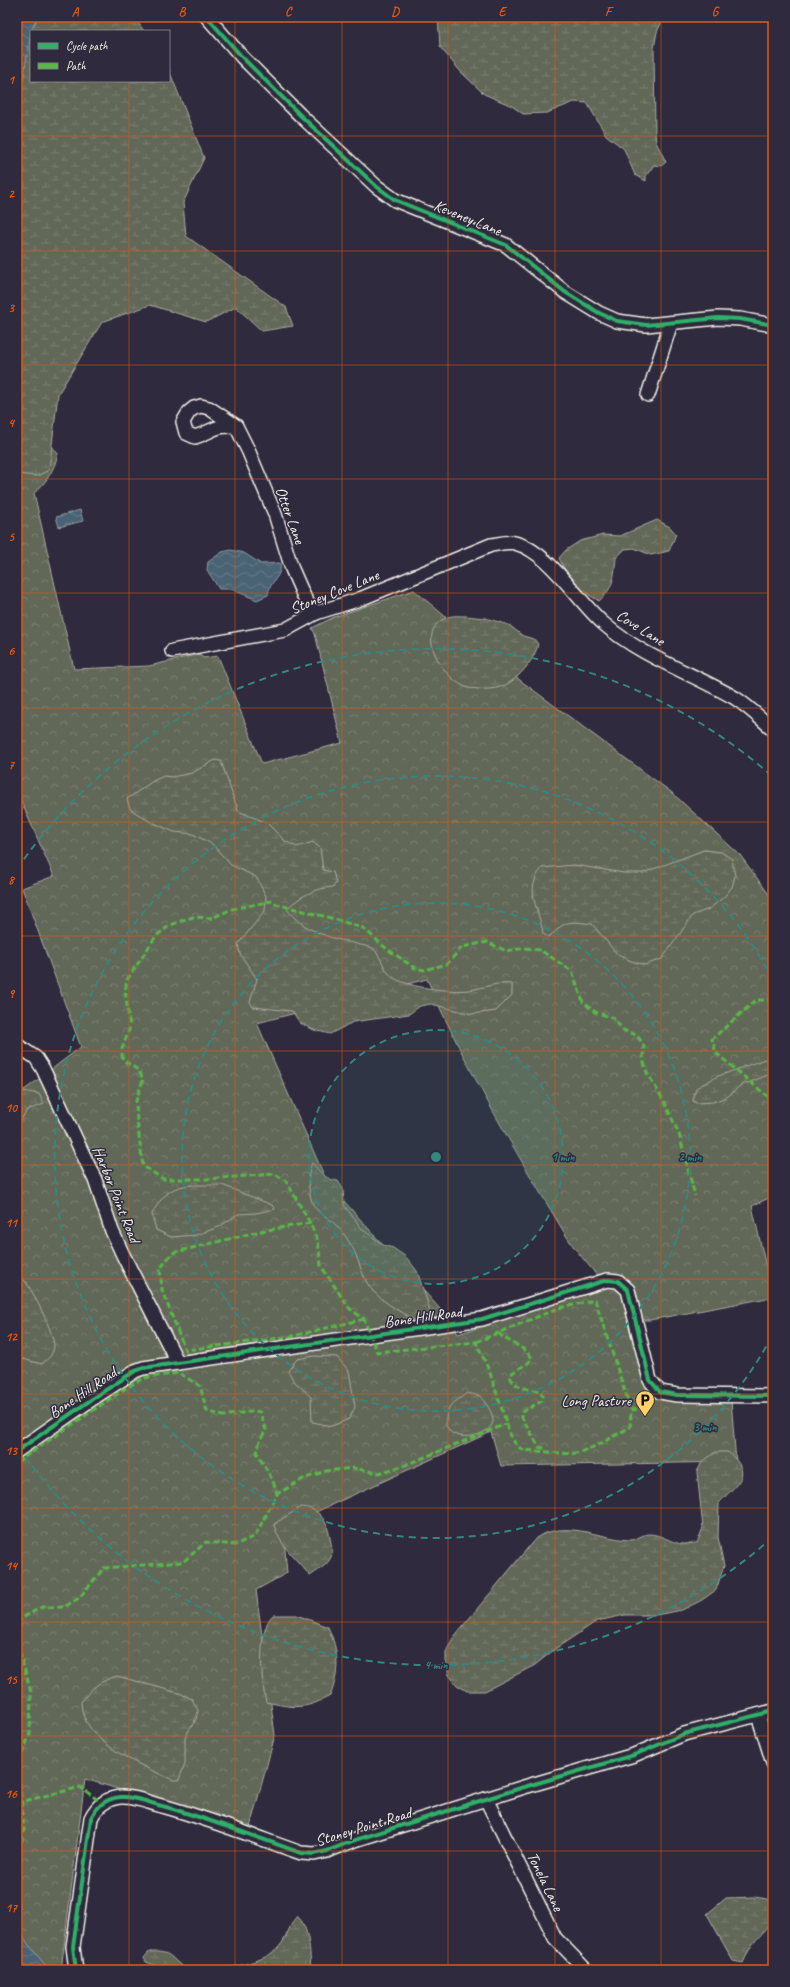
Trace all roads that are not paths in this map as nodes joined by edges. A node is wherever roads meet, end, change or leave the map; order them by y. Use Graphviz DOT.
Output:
graph roads {
  1 [pos="207,17"];
  2 [pos="671,323"];
  3 [pos="773,325"];
  4 [pos="648,395"];
  5 [pos="236,426"];
  6 [pos="503,543"];
  7 [pos="316,613"];
  8 [pos="172,651"];
  9 [pos="773,729"];
  10 [pos="17,1045"];
  11 [pos="178,1363"];
  12 [pos="773,1396"];
  13 [pos="17,1451"];
  14 [pos="773,1711"];
  15 [pos="758,1715"];
  16 [pos="773,1763"];
  17 [pos="486,1799"];
  18 [pos="76,1970"];
  19 [pos="586,1970"];
  1 -- 2 [label="street, Keveney Lane"];
  2 -- 3 [label="street, Keveney Lane"];
  2 -- 4 [label="street"];
  5 -- 7 [label="street, Otter Lane"];
  6 -- 7 [label="street, Stoney Cove Lane"];
  6 -- 9 [label="street, Cove Lane"];
  7 -- 8 [label="street, Stoney Cove Lane"];
  10 -- 11 [label="street, Harbor Point Road"];
  11 -- 12 [label="street, Bone Hill Road"];
  11 -- 13 [label="street, Bone Hill Road"];
  14 -- 15 [label="street, Stoney Point Road"];
  15 -- 16 [label="street"];
  15 -- 17 [label="street, Stoney Point Road"];
  17 -- 18 [label="street, Stoney Point Road"];
  17 -- 19 [label="street, Tonela Lane"];
}
